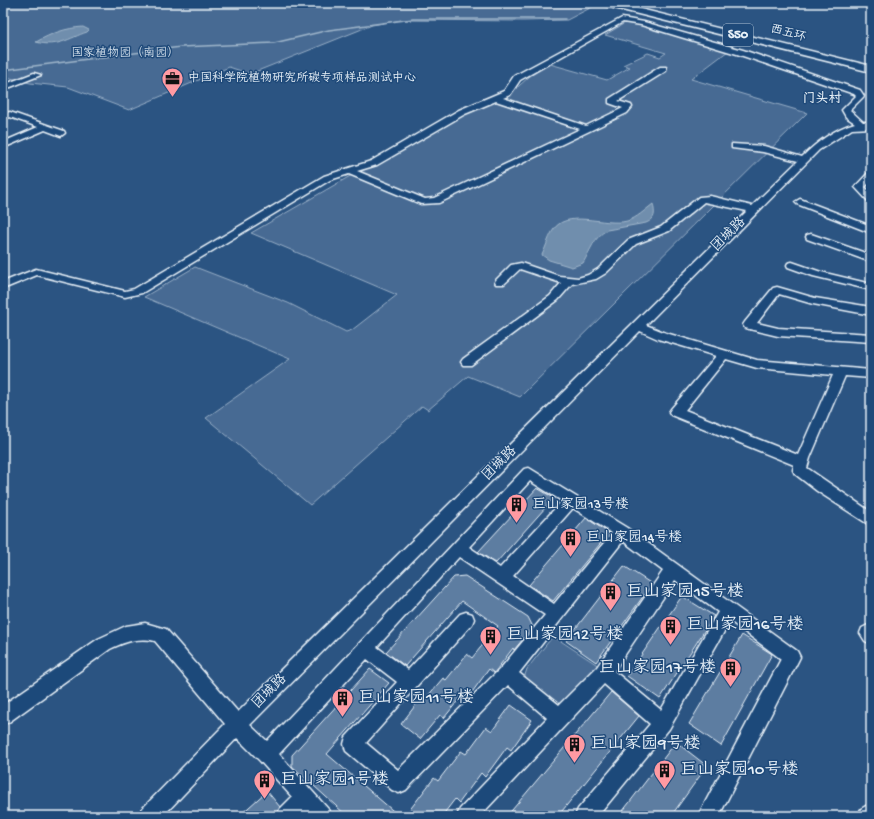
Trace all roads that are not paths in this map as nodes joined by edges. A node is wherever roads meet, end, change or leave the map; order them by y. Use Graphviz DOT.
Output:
graph roads {
  1 [pos="605,3"];
  2 [pos="625,3"];
  3 [pos="871,63"];
  4 [pos="663,69"];
  5 [pos="871,69"];
  6 [pos="37,75"];
  7 [pos="3,88"];
  8 [pos="496,98"];
  9 [pos="3,117"];
  10 [pos="865,124"];
  11 [pos="44,127"];
  12 [pos="584,129"];
  13 [pos="61,133"];
  14 [pos="3,145"];
  15 [pos="735,146"];
  16 [pos="804,160"];
  17 [pos="349,171"];
  18 [pos="871,175"];
  19 [pos="871,199"];
  20 [pos="800,202"];
  21 [pos="754,210"];
  22 [pos="871,230"];
  23 [pos="811,237"];
  24 [pos="871,259"];
  25 [pos="792,265"];
  26 [pos="569,281"];
  27 [pos="500,282"];
  28 [pos="3,286"];
  29 [pos="871,287"];
  30 [pos="871,311"];
  31 [pos="639,326"];
  32 [pos="871,338"];
  33 [pos="723,355"];
  34 [pos="467,362"];
  35 [pos="841,371"];
  36 [pos="871,374"];
  37 [pos="802,462"];
  38 [pos="572,500"];
  39 [pos="871,520"];
  40 [pos="622,532"];
  41 [pos="458,548"];
  42 [pos="673,570"];
  43 [pos="502,577"];
  44 [pos="728,610"];
  45 [pos="555,613"];
  46 [pos="466,619"];
  47 [pos="366,648"];
  48 [pos="603,673"];
  49 [pos="507,674"];
  50 [pos="409,681"];
  51 [pos="3,716"];
  52 [pos="560,717"];
  53 [pos="663,723"];
  54 [pos="237,725"];
  55 [pos="267,754"];
  56 [pos="306,798"];
  57 [pos="871,813"];
  58 [pos="148,816"];
  59 [pos="287,816"];
  60 [pos="321,816"];
  61 [pos="467,816"];
  62 [pos="585,816"];
  63 [pos="708,816"];
  64 [pos="868,816"];
  1 -- 5 [label="highway, 西五环 / S50"];
  2 -- 3 [label="highway, 西五环 / S50"];
  4 -- 12 [label="street"];
  6 -- 7 [label="street"];
  8 -- 10 [label="street"];
  8 -- 12 [label="street"];
  8 -- 17 [label="street"];
  9 -- 11 [label="street"];
  10 -- 16 [label="street, 团城路"];
  11 -- 13 [label="street"];
  11 -- 14 [label="street"];
  12 -- 17 [label="street"];
  15 -- 16 [label="street"];
  16 -- 21 [label="street, 团城路"];
  17 -- 28 [label="street"];
  18 -- 19 [label="street"];
  20 -- 22 [label="street"];
  21 -- 26 [label="street"];
  21 -- 31 [label="street, 团城路"];
  23 -- 24 [label="street"];
  25 -- 29 [label="street"];
  26 -- 27 [label="street"];
  26 -- 34 [label="street"];
  30 -- 32 [label="street"];
  31 -- 33 [label="street"];
  31 -- 54 [label="street, 团城路"];
  33 -- 35 [label="street"];
  33 -- 37 [label="street"];
  35 -- 36 [label="street"];
  35 -- 37 [label="street"];
  37 -- 39 [label="street"];
  38 -- 40 [label="street"];
  38 -- 41 [label="street"];
  38 -- 43 [label="street"];
  40 -- 42 [label="street"];
  40 -- 45 [label="street"];
  41 -- 43 [label="street"];
  41 -- 47 [label="street"];
  42 -- 44 [label="street"];
  42 -- 48 [label="street"];
  43 -- 45 [label="street"];
  44 -- 53 [label="street"];
  44 -- 63 [label="street"];
  45 -- 49 [label="street"];
  46 -- 50 [label="street"];
  47 -- 50 [label="street"];
  47 -- 55 [label="street"];
  48 -- 52 [label="street"];
  48 -- 53 [label="street"];
  49 -- 50 [label="street"];
  49 -- 52 [label="street"];
  51 -- 54 [label="street"];
  52 -- 61 [label="street"];
  53 -- 62 [label="street"];
  54 -- 55 [label="street"];
  54 -- 58 [label="street, 团城路"];
  55 -- 56 [label="street"];
  56 -- 59 [label="street"];
  56 -- 60 [label="street"];
  57 -- 64 [label="street"];
}
